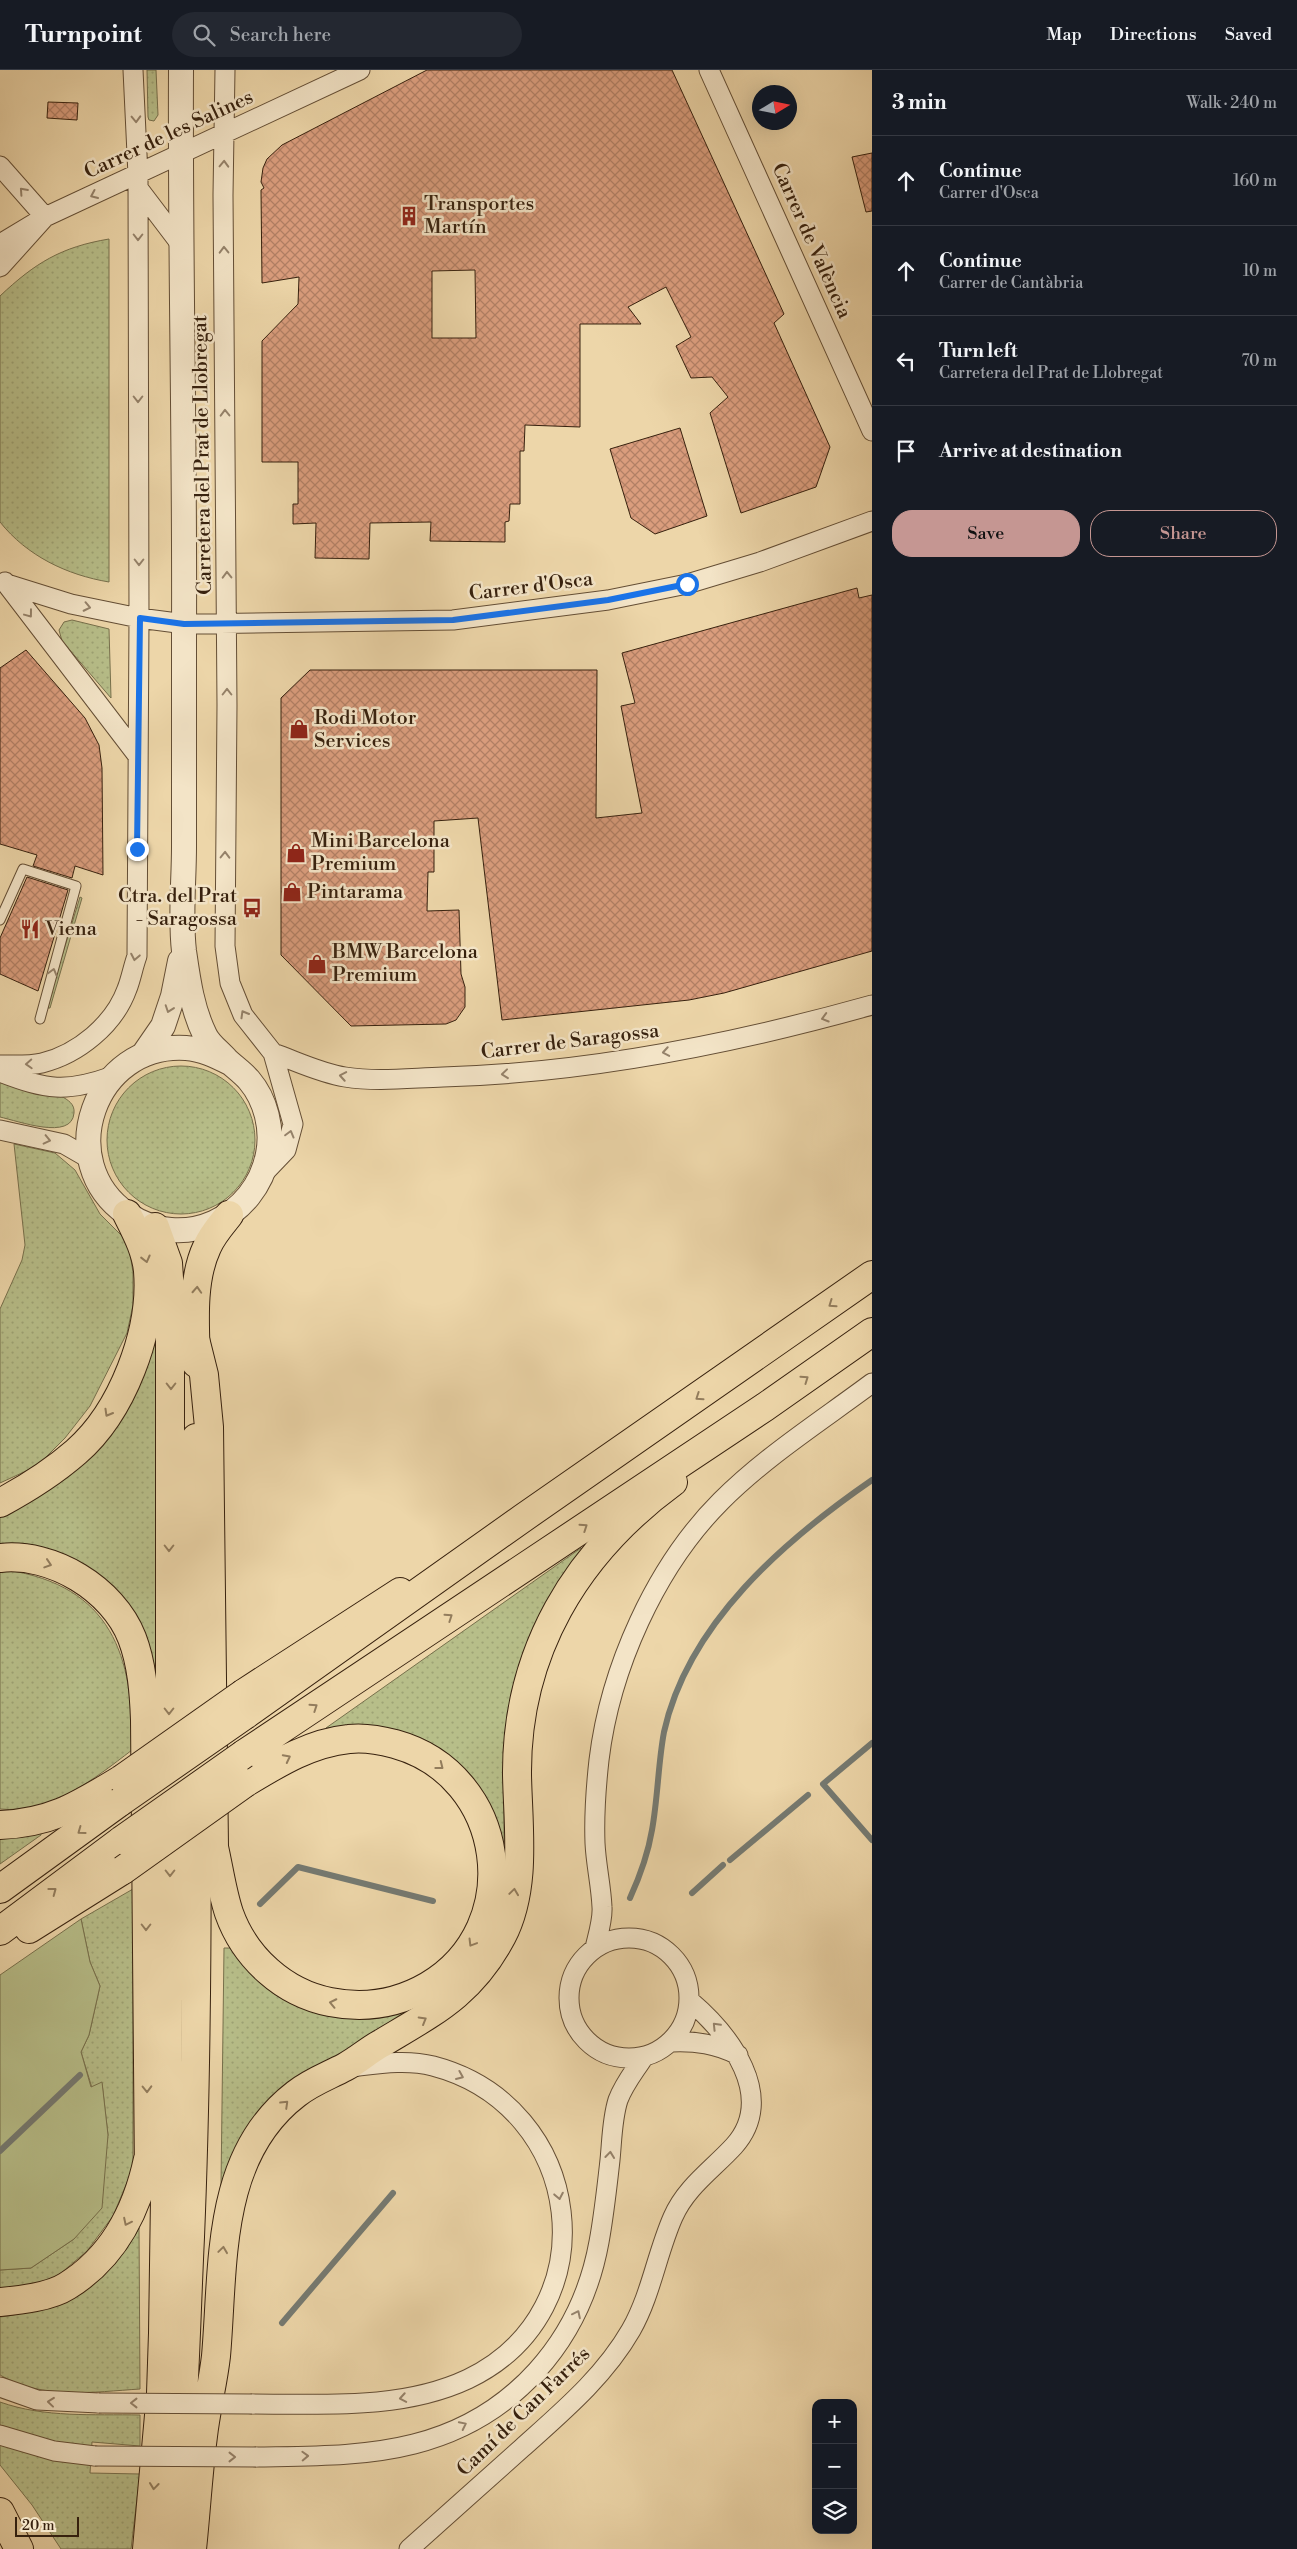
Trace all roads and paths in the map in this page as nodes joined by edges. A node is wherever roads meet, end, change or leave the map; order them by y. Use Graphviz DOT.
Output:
graph roads {
  1 [pos="133,70"];
  2 [pos="181,70"];
  3 [pos="225,70"];
  4 [pos="360,70"];
  5 [pos="709,70"];
  6 [pos="225,133"];
  7 [pos="181,155"];
  8 [pos="0,166"];
  9 [pos="138,181"];
  10 [pos="46,217"];
  11 [pos="0,244"];
  12 [pos="182,246"];
  13 [pos="0,266"];
  14 [pos="872,431"];
  15 [pos="872,521"];
  16 [pos="3,579"];
  17 [pos="140,618"];
  18 [pos="184,624"];
  19 [pos="227,624"];
  20 [pos="138,756"];
  21 [pos="0,920"];
  22 [pos="183,944"];
  23 [pos="872,1005"];
  24 [pos="40,1019"];
  25 [pos="273,1052"];
  26 [pos="143,1055"];
  27 [pos="230,1064"];
  28 [pos="0,1065"];
  29 [pos="0,1072"];
  30 [pos="113,1076"];
  31 [pos="0,1130"];
  32 [pos="90,1159"];
  33 [pos="264,1173"];
  34 [pos="127,1214"];
  35 [pos="229,1215"];
  36 [pos="155,1227"];
  37 [pos="872,1275"];
  38 [pos="872,1332"];
  39 [pos="195,1339"];
  40 [pos="872,1383"];
  41 [pos="765,1407"];
  42 [pos="0,1503"];
  43 [pos="0,1558"];
  44 [pos="121,1791"];
  45 [pos="0,1825"];
  46 [pos="214,1848"];
  47 [pos="0,1890"];
  48 [pos="603,1908"];
  49 [pos="0,1931"];
  50 [pos="627,1937"];
  51 [pos="0,1947"];
  52 [pos="595,1948"];
  53 [pos="690,2001"];
  54 [pos="672,2042"];
  55 [pos="738,2055"];
  56 [pos="643,2058"];
  57 [pos="344,2067"];
  58 [pos="148,2160"];
  59 [pos="0,2302"];
  60 [pos="163,2333"];
  61 [pos="0,2387"];
  62 [pos="0,2435"];
  63 [pos="202,2437"];
  64 [pos="0,2512"];
  65 [pos="19,2549"];
  66 [pos="147,2549"];
  67 [pos="169,2549"];
  68 [pos="192,2549"];
  69 [pos="409,2549"];
  1 -- 9 [label="street, one-way"];
  2 -- 7 [label="street"];
  3 -- 6 [label="street, Carretera del Prat de Llobregat"];
  4 -- 6 [label="street, Carrer de les Salines"];
  5 -- 14 [label="street, Carrer de València"];
  6 -- 7 [label="street, Carrer de les Salines"];
  19 -- 6 [label="street, Carretera del Prat de Llobregat, one-way"];
  7 -- 9 [label="street, Carrer de les Salines"];
  7 -- 12 [label="street"];
  10 -- 8 [label="street, one-way"];
  9 -- 10 [label="street, Carrer de les Salines, one-way"];
  9 -- 12 [label="street"];
  9 -- 17 [label="street, one-way"];
  10 -- 11 [label="street, Carrer de les Salines"];
  10 -- 13 [label="street"];
  12 -- 18 [label="street"];
  15 -- 19 [label="street, Carrer d'Osca"];
  16 -- 17 [label="street, Carrer d'Osca, one-way"];
  16 -- 20 [label="street, one-way"];
  17 -- 18 [label="street, Carrer d'Osca"];
  17 -- 20 [label="street"];
  18 -- 19 [label="street, Carrer d'Osca"];
  18 -- 22 [label="street"];
  25 -- 19 [label="street, Carretera del Prat de Llobregat, one-way"];
  20 -- 28 [label="street, one-way"];
  24 -- 21 [label="lane, one-way"];
  22 -- 26 [label="street, one-way"];
  22 -- 27 [label="street"];
  23 -- 25 [label="street, Carrer de Saragossa, one-way"];
  33 -- 25 [label="street, Carretera del Prat de Llobregat, one-way"];
  26 -- 27 [label="street"];
  26 -- 30 [label="street"];
  27 -- 33 [label="street"];
  29 -- 30 [label="street"];
  30 -- 32 [label="street"];
  31 -- 32 [label="street, one-way"];
  32 -- 34 [label="street"];
  33 -- 35 [label="street"];
  34 -- 36 [label="street"];
  34 -- 42 [label="highway, one-way"];
  35 -- 36 [label="street"];
  39 -- 35 [label="highway, one-way"];
  36 -- 60 [label="highway, one-way"];
  37 -- 44 [label="highway, one-way, bridge"];
  41 -- 38 [label="highway, one-way"];
  39 -- 46 [label="highway"];
  39 -- 67 [label="highway"];
  40 -- 48 [label="street"];
  49 -- 41 [label="highway, one-way, bridge"];
  57 -- 41 [label="highway, one-way"];
  43 -- 58 [label="highway, one-way"];
  44 -- 45 [label="highway"];
  44 -- 47 [label="highway, one-way"];
  51 -- 46 [label="highway, one-way, bridge"];
  46 -- 63 [label="highway"];
  48 -- 50 [label="street"];
  48 -- 52 [label="street"];
  50 -- 52 [label="street"];
  50 -- 53 [label="street"];
  52 -- 56 [label="street"];
  53 -- 54 [label="street"];
  55 -- 53 [label="street, Camí de Can Farrés, one-way"];
  54 -- 55 [label="street"];
  54 -- 56 [label="street"];
  55 -- 69 [label="street, Camí de Can Farrés"];
  62 -- 56 [label="street, one-way, bridge"];
  57 -- 61 [label="street, one-way, bridge"];
  63 -- 57 [label="highway, one-way"];
  58 -- 59 [label="highway, one-way"];
  58 -- 60 [label="highway"];
  60 -- 66 [label="highway, one-way"];
  63 -- 68 [label="highway"];
  64 -- 65 [label="highway"];
}
